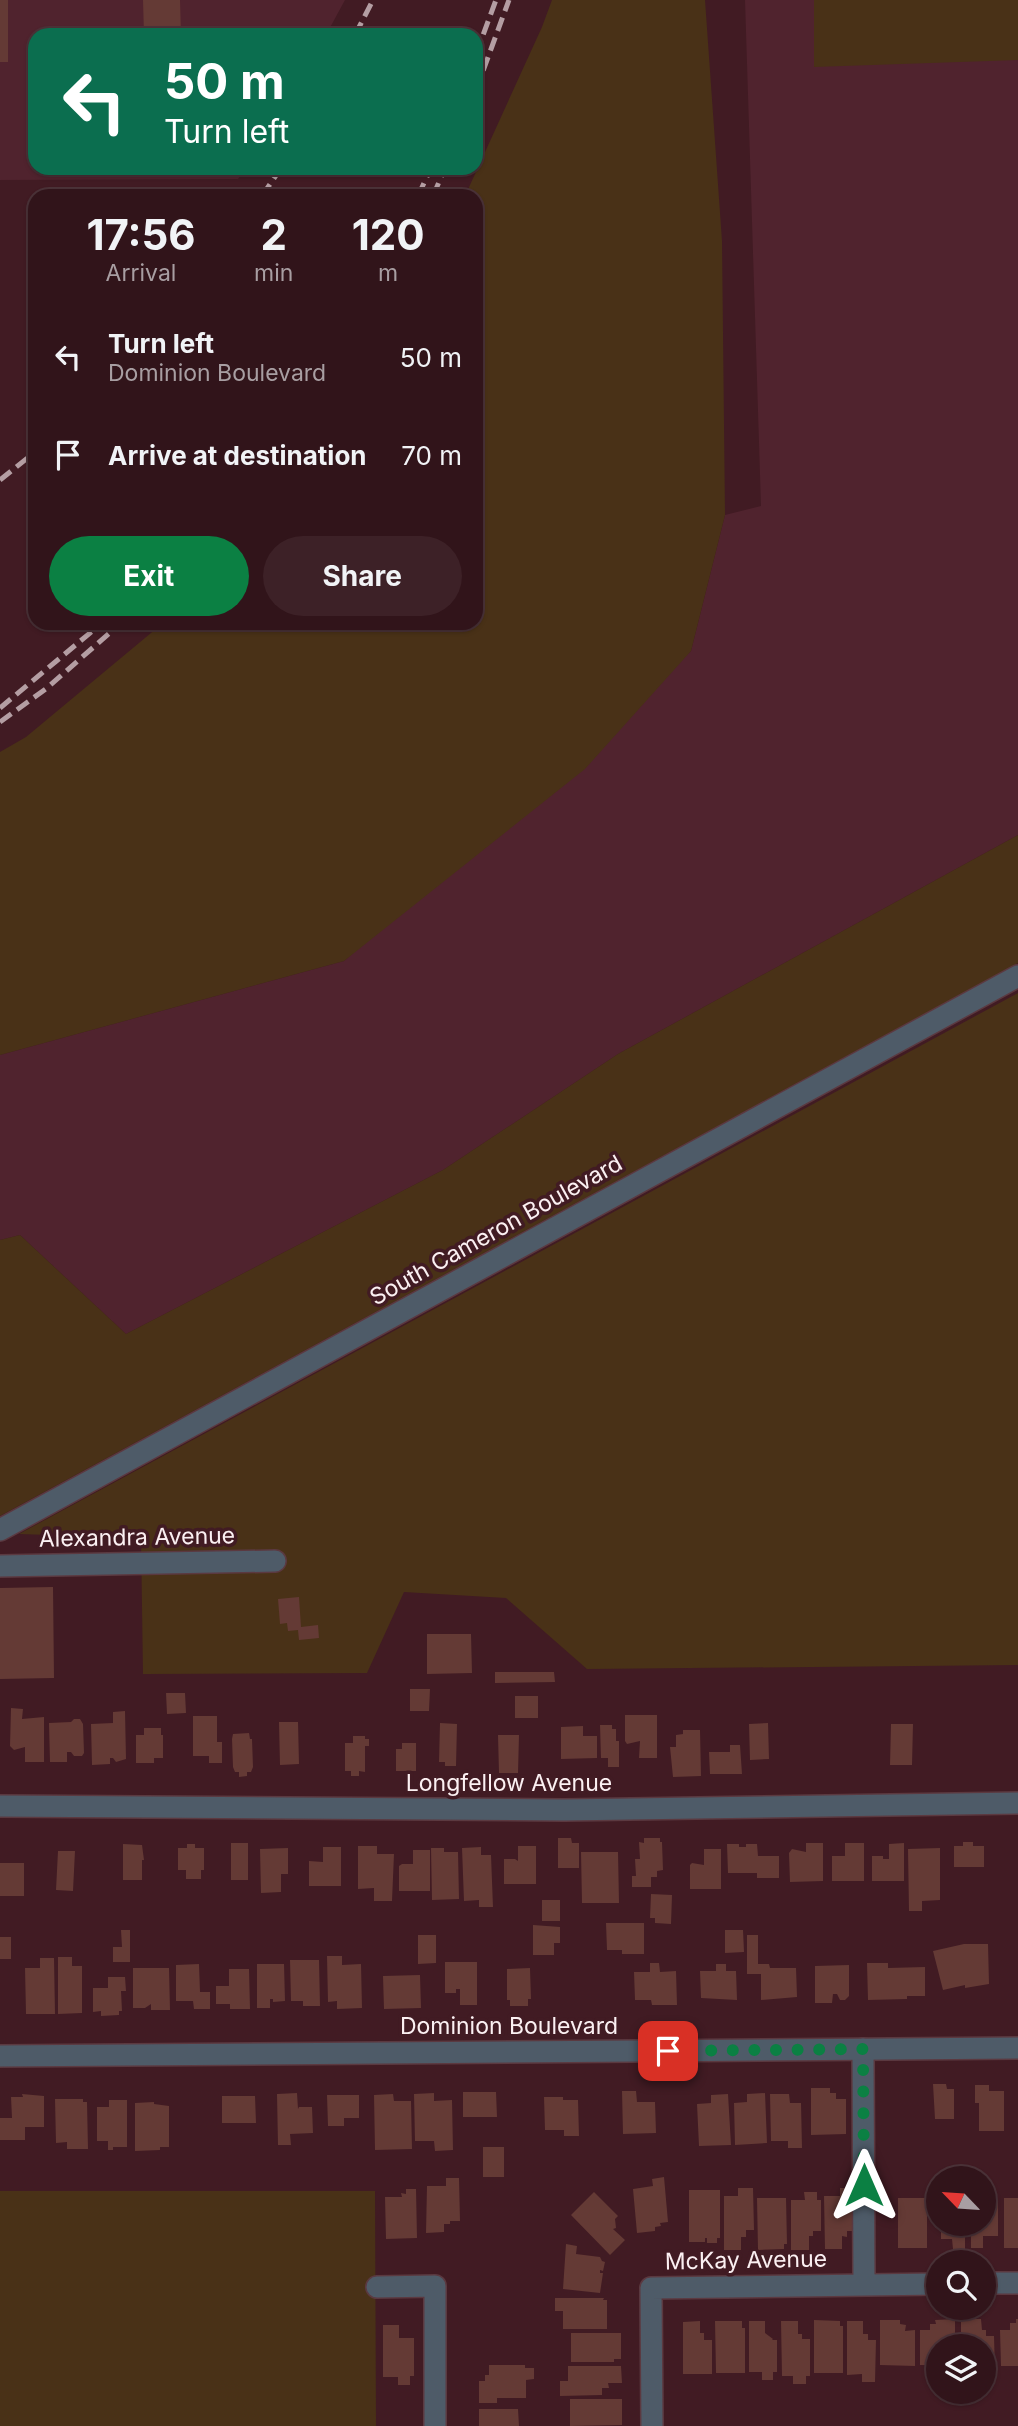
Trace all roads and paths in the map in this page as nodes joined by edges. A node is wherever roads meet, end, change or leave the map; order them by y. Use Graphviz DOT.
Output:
graph roads {
  1 [pos="1018,976"];
  2 [pos="0,1530"];
  3 [pos="275,1561"];
  4 [pos="0,1566"];
  5 [pos="1018,1803"];
  6 [pos="0,1806"];
  7 [pos="1018,2048"];
  8 [pos="863,2049"];
  9 [pos="0,2056"];
  10 [pos="996,2283"];
  11 [pos="1018,2283"];
  12 [pos="926,2284"];
  13 [pos="864,2285"];
  14 [pos="377,2287"];
  15 [pos="435,2426"];
  16 [pos="652,2426"];
  1 -- 2 [label="street, South Cameron Boulevard"];
  3 -- 4 [label="street, Alexandra Avenue"];
  5 -- 6 [label="street, Longfellow Avenue"];
  7 -- 8 [label="street, Dominion Boulevard"];
  8 -- 9 [label="street, Dominion Boulevard"];
  8 -- 13 [label="street"];
  10 -- 11 [label="street"];
  12 -- 13 [label="street, McKay Avenue"];
  13 -- 16 [label="street, McKay Avenue"];
  14 -- 15 [label="street"];
}
